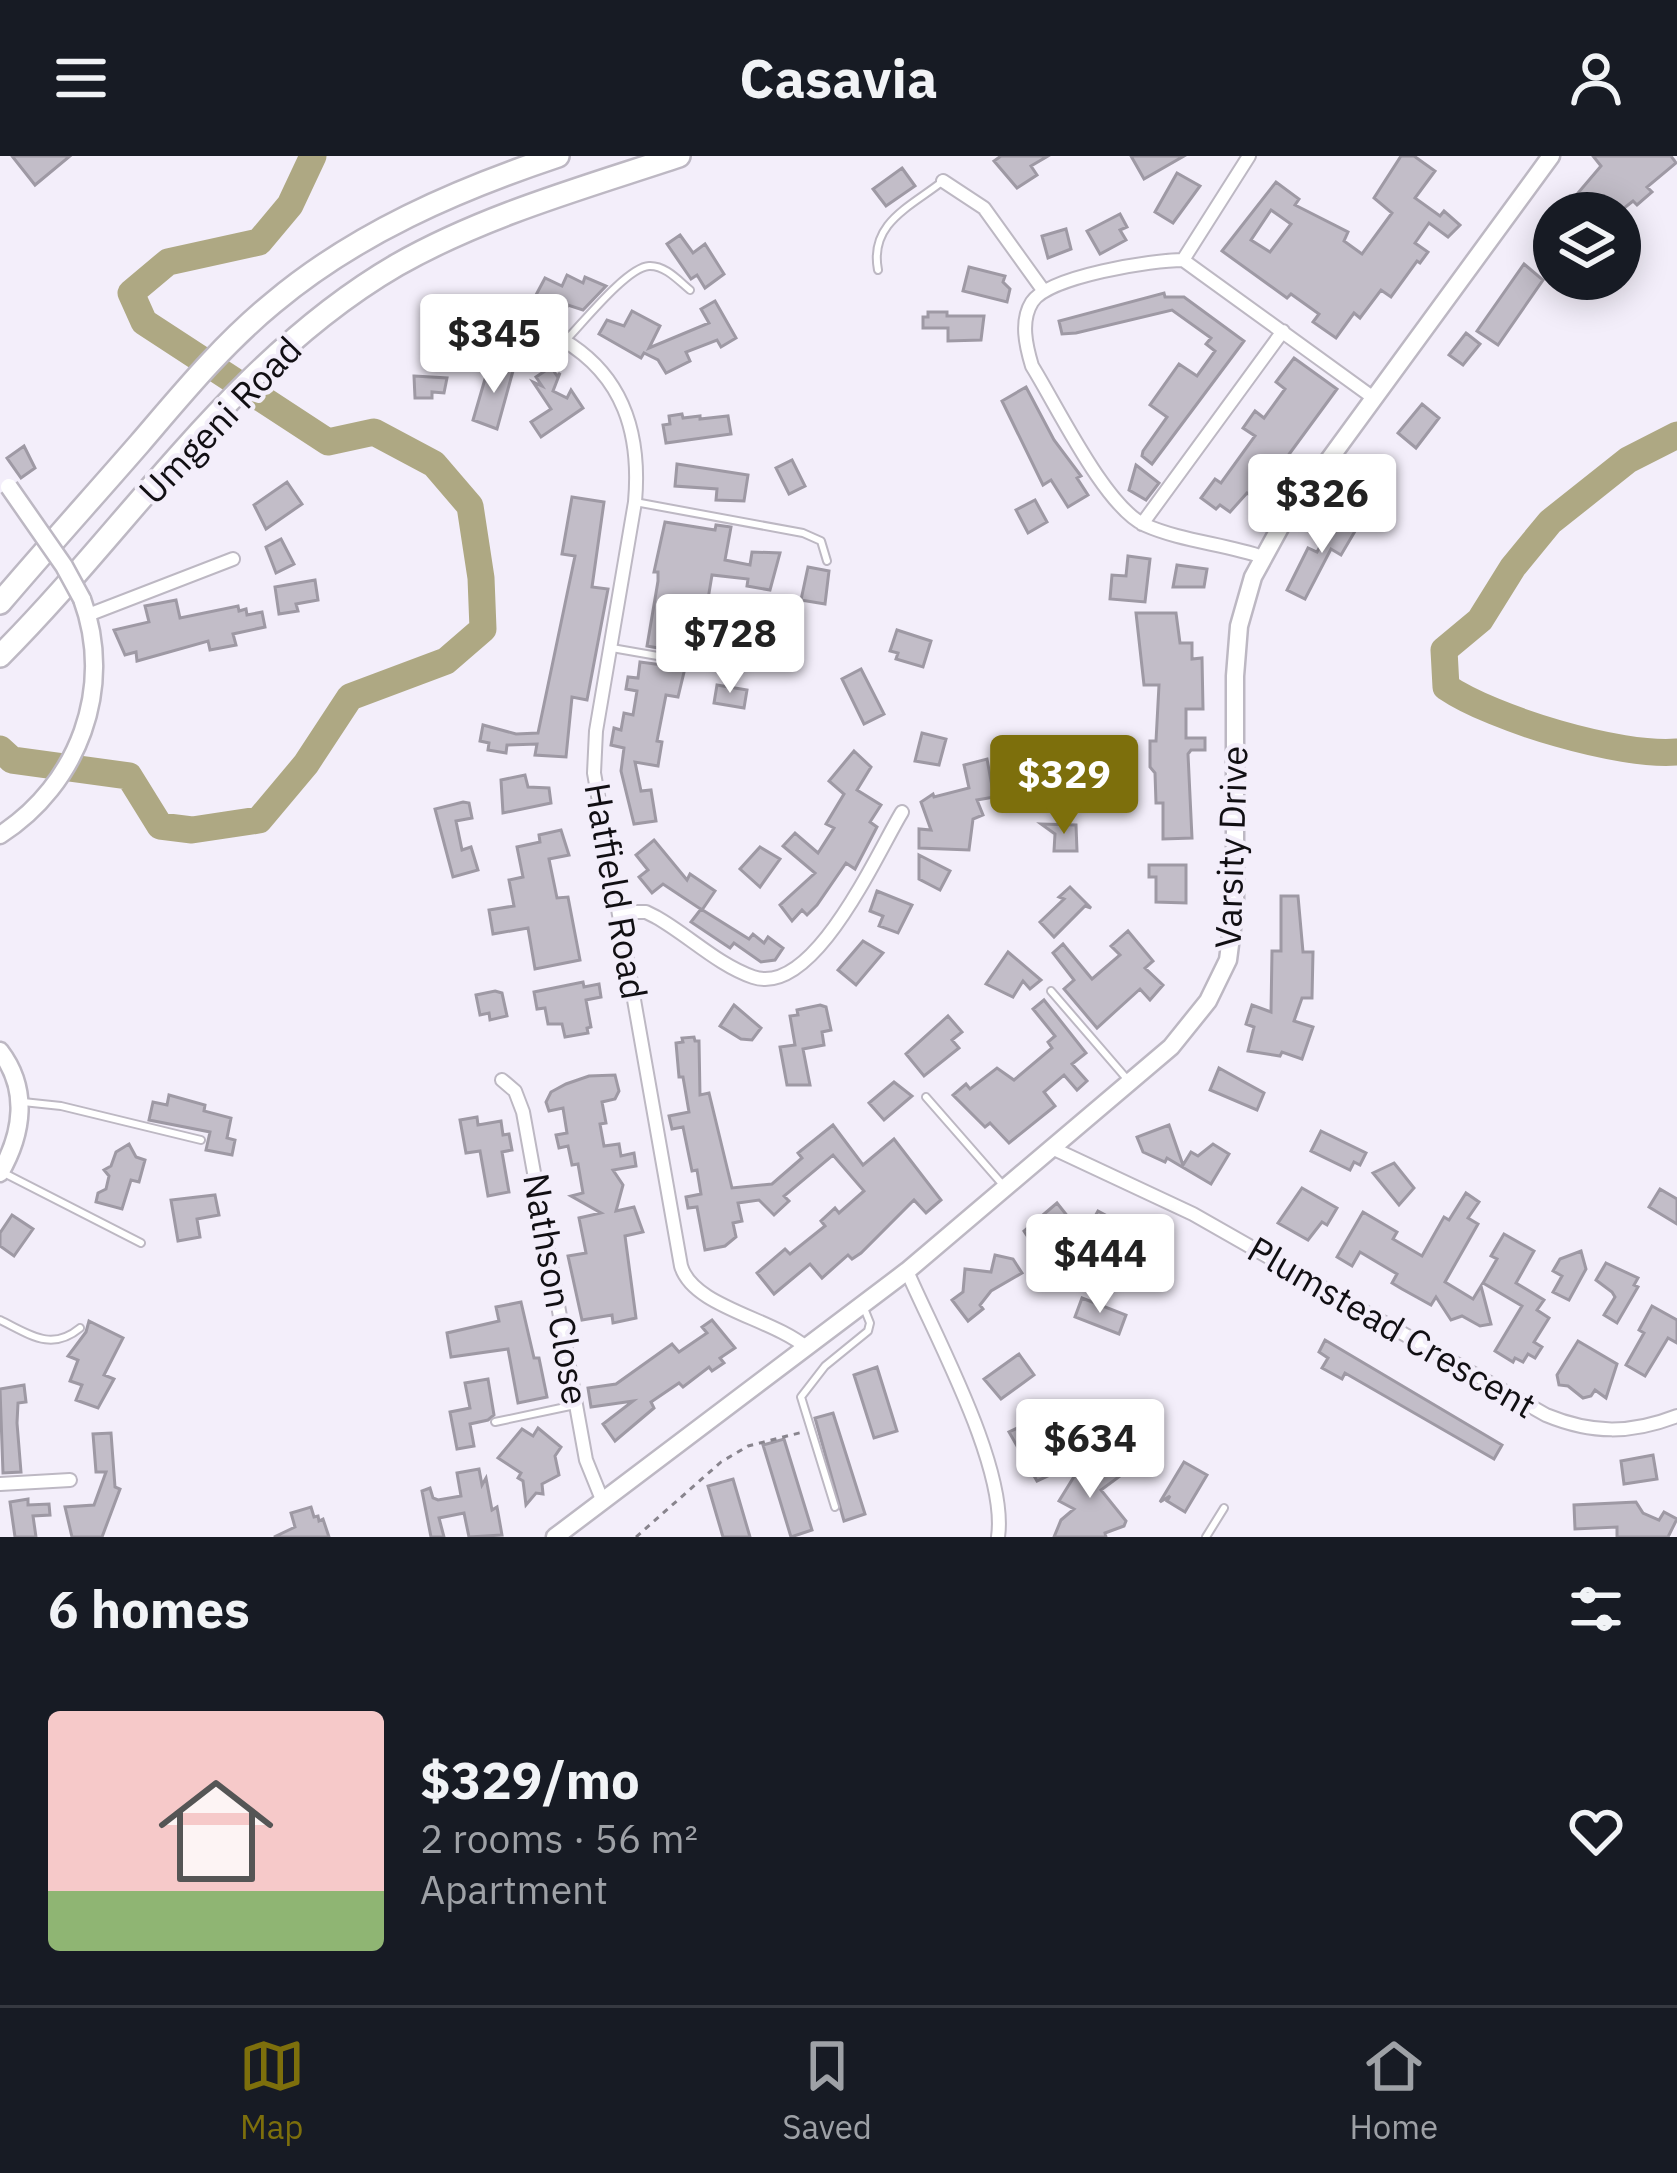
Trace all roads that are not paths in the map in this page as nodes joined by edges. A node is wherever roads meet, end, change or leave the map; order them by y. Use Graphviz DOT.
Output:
graph roads {
  1 [pos="557,156"];
  2 [pos="679,156"];
  3 [pos="1250,156"];
  4 [pos="1551,156"];
  5 [pos="943,181"];
  6 [pos="1184,260"];
  7 [pos="878,270"];
  8 [pos="690,290"];
  9 [pos="1042,290"];
  10 [pos="1282,331"];
  11 [pos="475,336"];
  12 [pos="565,341"];
  13 [pos="1375,398"];
  14 [pos="4,481"];
  15 [pos="635,502"];
  16 [pos="1142,524"];
  17 [pos="1263,556"];
  18 [pos="233,559"];
  19 [pos="827,561"];
  20 [pos="0,603"];
  21 [pos="85,607"];
  22 [pos="756,620"];
  23 [pos="612,648"];
  24 [pos="0,656"];
  25 [pos="902,812"];
  26 [pos="0,835"];
  27 [pos="620,912"];
  28 [pos="1051,991"];
  29 [pos="0,1051"];
  30 [pos="502,1080"];
  31 [pos="1129,1082"];
  32 [pos="926,1097"];
  33 [pos="20,1102"];
  34 [pos="201,1140"];
  35 [pos="1052,1148"];
  36 [pos="0,1172"];
  37 [pos="1005,1187"];
  38 [pos="141,1243"];
  39 [pos="907,1271"];
  40 [pos="863,1305"];
  41 [pos="0,1320"];
  42 [pos="80,1328"];
  43 [pos="807,1348"];
  44 [pos="575,1405"];
  45 [pos="1677,1416"];
  46 [pos="495,1422"];
  47 [pos="70,1480"];
  48 [pos="0,1484"];
  49 [pos="602,1502"];
  50 [pos="836,1508"];
  51 [pos="1224,1508"];
  52 [pos="555,1537"];
  53 [pos="998,1537"];
  54 [pos="1206,1537"];
  1 -- 20 [label="highway, Umgeni Road"];
  2 -- 24 [label="highway, Umgeni Road"];
  3 -- 6 [label="street"];
  4 -- 13 [label="street, Varsity Drive"];
  5 -- 7 [label="lane"];
  5 -- 9 [label="street"];
  6 -- 9 [label="street"];
  6 -- 10 [label="street"];
  8 -- 12 [label="lane"];
  9 -- 16 [label="street"];
  10 -- 13 [label="street"];
  10 -- 16 [label="street"];
  11 -- 12 [label="street, Hatfield Road"];
  12 -- 15 [label="street, Hatfield Road"];
  13 -- 17 [label="street, Varsity Drive"];
  14 -- 21 [label="street, bridge"];
  15 -- 19 [label="lane"];
  15 -- 23 [label="street, Hatfield Road"];
  16 -- 17 [label="street"];
  17 -- 31 [label="street, Varsity Drive"];
  18 -- 21 [label="street"];
  21 -- 26 [label="street"];
  22 -- 23 [label="lane"];
  23 -- 27 [label="street, Hatfield Road"];
  25 -- 27 [label="street"];
  27 -- 43 [label="street, Hatfield Road"];
  28 -- 31 [label="lane"];
  29 -- 33 [label="street"];
  30 -- 44 [label="street, Nathson Close"];
  31 -- 35 [label="street, Varsity Drive"];
  32 -- 37 [label="lane"];
  33 -- 34 [label="lane"];
  33 -- 36 [label="street"];
  35 -- 37 [label="street, Varsity Drive"];
  35 -- 45 [label="street, Plumstead Crescent"];
  36 -- 38 [label="lane"];
  37 -- 39 [label="street, Varsity Drive"];
  39 -- 40 [label="street, Varsity Drive"];
  39 -- 53 [label="street"];
  40 -- 43 [label="street, Varsity Drive"];
  40 -- 50 [label="lane"];
  41 -- 42 [label="lane"];
  43 -- 49 [label="street, Varsity Drive"];
  44 -- 46 [label="lane"];
  44 -- 49 [label="street, Nathson Close"];
  47 -- 48 [label="street"];
  49 -- 52 [label="street, Varsity Drive"];
  51 -- 54 [label="lane"];
}
